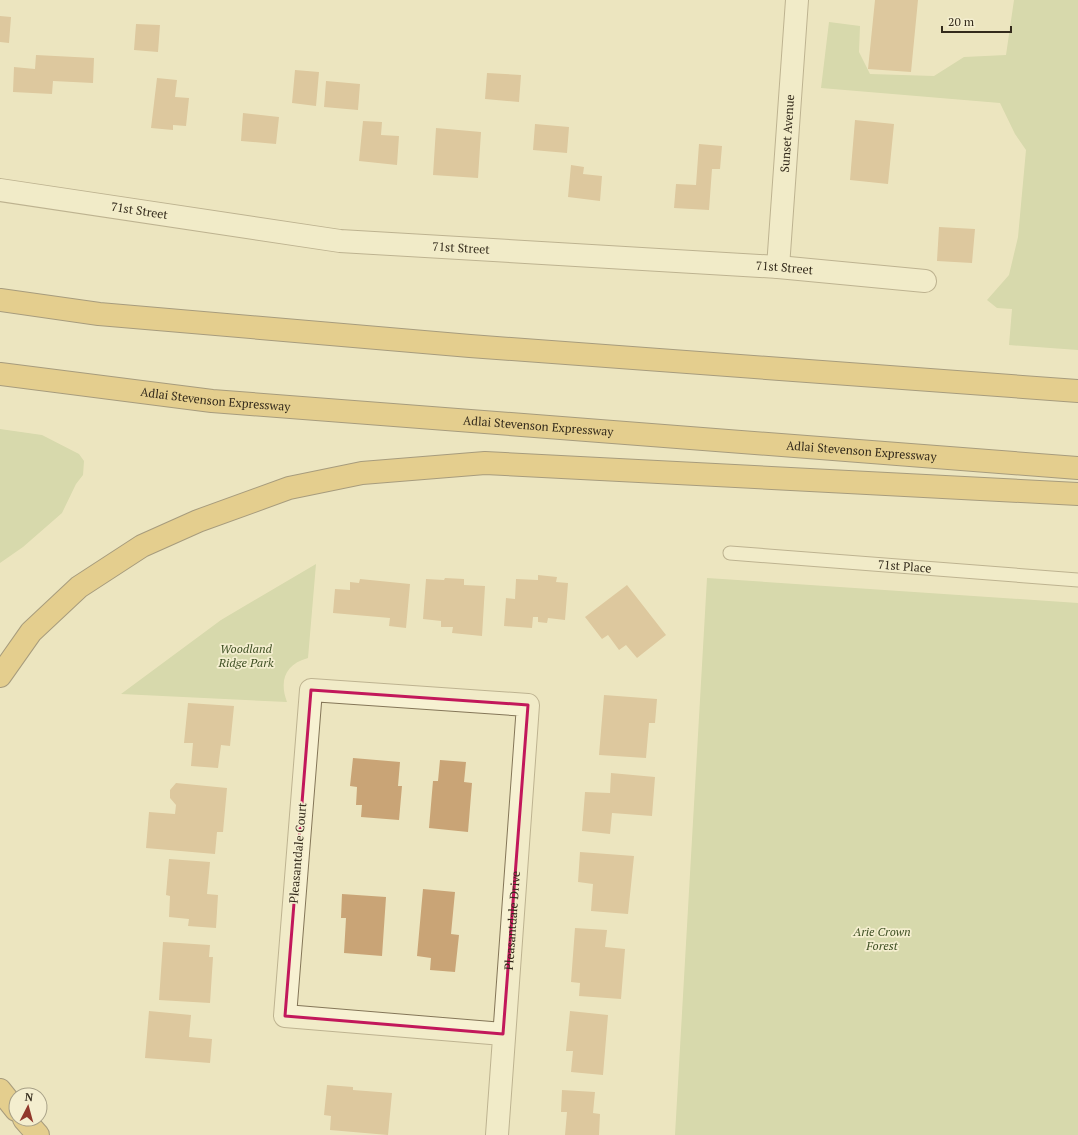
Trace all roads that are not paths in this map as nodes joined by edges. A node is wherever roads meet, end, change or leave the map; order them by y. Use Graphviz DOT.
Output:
graph roads {
  1 [pos="797,0"];
  2 [pos="0,190"];
  3 [pos="778,267"];
  4 [pos="925,281"];
  5 [pos="0,300"];
  6 [pos="0,374"];
  7 [pos="1078,391"];
  8 [pos="1078,468"];
  9 [pos="1078,494"];
  10 [pos="730,553"];
  11 [pos="1078,580"];
  12 [pos="0,676"];
  13 [pos="528,705"];
  14 [pos="503,1034"];
  15 [pos="0,1090"];
  16 [pos="8,1100"];
  17 [pos="31,1127"];
  18 [pos="38,1135"];
  19 [pos="497,1135"];
  1 -- 3 [label="street, Sunset Avenue"];
  2 -- 3 [label="street, 71st Street"];
  3 -- 4 [label="street, 71st Street"];
  5 -- 7 [label="highway"];
  6 -- 8 [label="highway, Adlai Stevenson Expressway"];
  9 -- 12 [label="highway"];
  10 -- 11 [label="lane, 71st Place"];
  13 -- 14 [label="street, Pleasantdale Drive"];
  13 -- 14 [label="street, Pleasantdale Court"];
  14 -- 19 [label="street, Pleasantdale Drive"];
  15 -- 16 [label="highway"];
  17 -- 18 [label="highway"];
}
